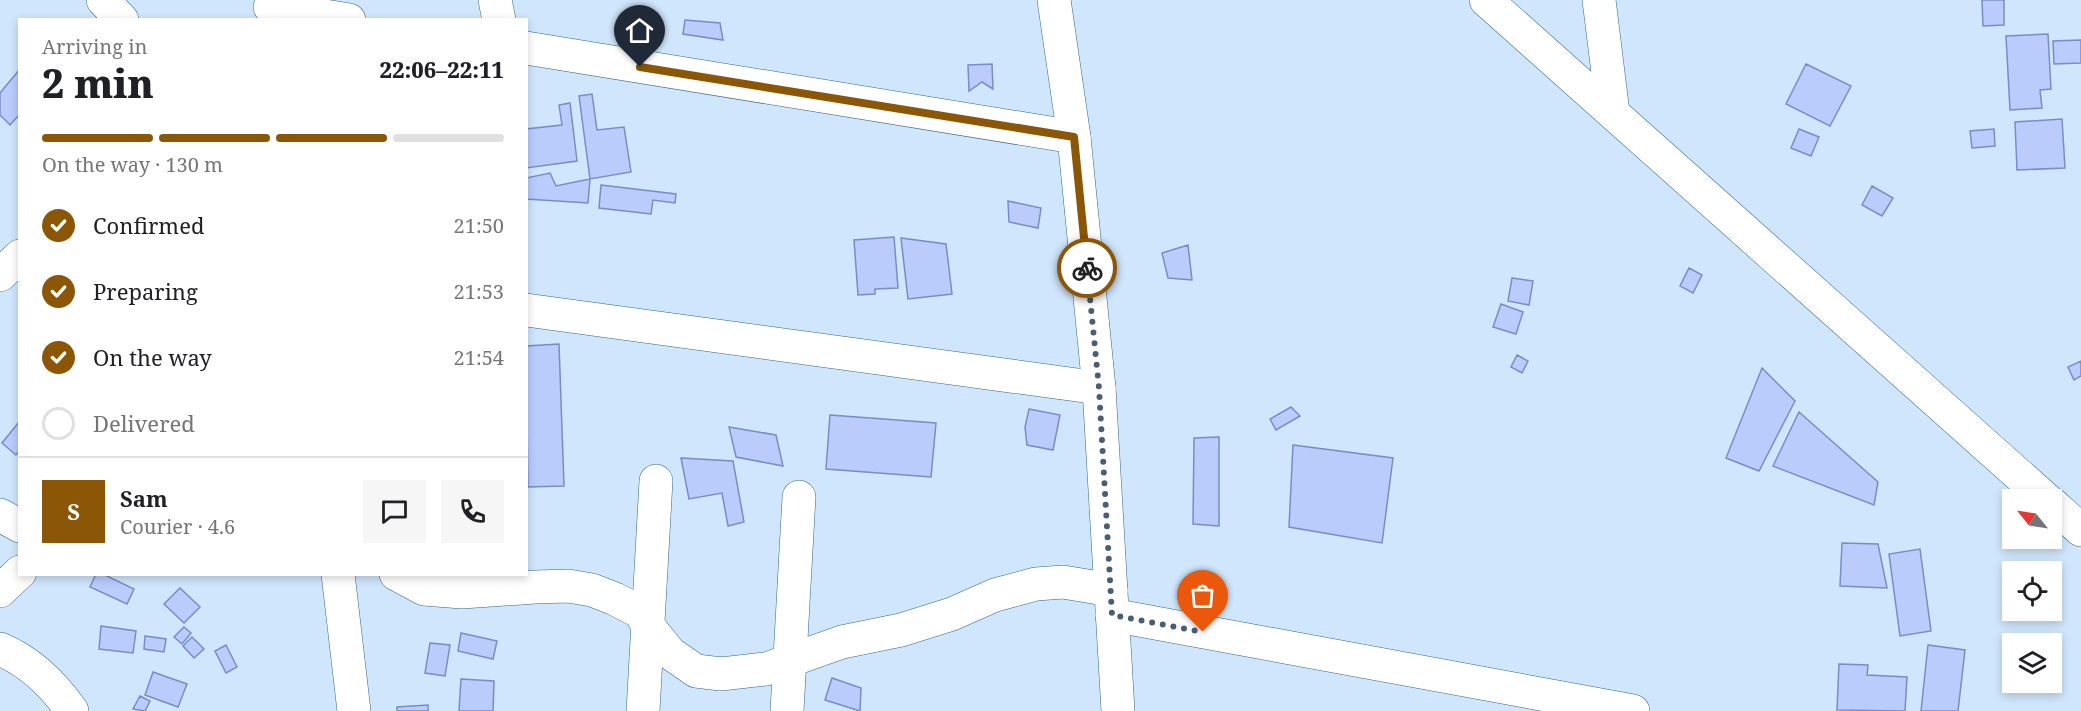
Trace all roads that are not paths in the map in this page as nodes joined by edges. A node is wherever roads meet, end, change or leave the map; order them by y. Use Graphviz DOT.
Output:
graph roads {
  1 [pos="103,0"];
  2 [pos="495,0"];
  3 [pos="1054,0"];
  4 [pos="1486,0"];
  5 [pos="1599,0"];
  6 [pos="266,15"];
  7 [pos="120,18"];
  8 [pos="316,18"];
  9 [pos="499,18"];
  10 [pos="528,48"];
  11 [pos="1613,114"];
  12 [pos="1074,137"];
  13 [pos="18,258"];
  14 [pos="0,275"];
  15 [pos="528,310"];
  16 [pos="1099,388"];
  17 [pos="656,481"];
  18 [pos="2035,489"];
  19 [pos="799,497"];
  20 [pos="2062,513"];
  21 [pos="0,515"];
  22 [pos="18,525"];
  23 [pos="2081,530"];
  24 [pos="18,574"];
  25 [pos="338,576"];
  26 [pos="400,576"];
  27 [pos="0,591"];
  28 [pos="1112,602"];
  29 [pos="648,626"];
  30 [pos="0,649"];
  31 [pos="790,661"];
  32 [pos="72,711"];
  33 [pos="354,711"];
  34 [pos="643,711"];
  35 [pos="787,711"];
  36 [pos="1118,711"];
  37 [pos="1633,711"];
  1 -- 7 [label="street"];
  2 -- 9 [label="street"];
  3 -- 12 [label="street"];
  4 -- 11 [label="street"];
  5 -- 11 [label="street"];
  6 -- 8 [label="street"];
  10 -- 12 [label="street"];
  11 -- 18 [label="street"];
  12 -- 16 [label="street"];
  13 -- 14 [label="street"];
  15 -- 16 [label="street"];
  16 -- 28 [label="street"];
  17 -- 29 [label="street"];
  19 -- 31 [label="street"];
  20 -- 23 [label="street"];
  21 -- 22 [label="street"];
  24 -- 27 [label="street"];
  25 -- 33 [label="street"];
  26 -- 29 [label="street"];
  28 -- 31 [label="street"];
  28 -- 36 [label="street"];
  28 -- 37 [label="street"];
  29 -- 31 [label="street"];
  29 -- 34 [label="street"];
  30 -- 32 [label="street"];
  31 -- 35 [label="street"];
}
